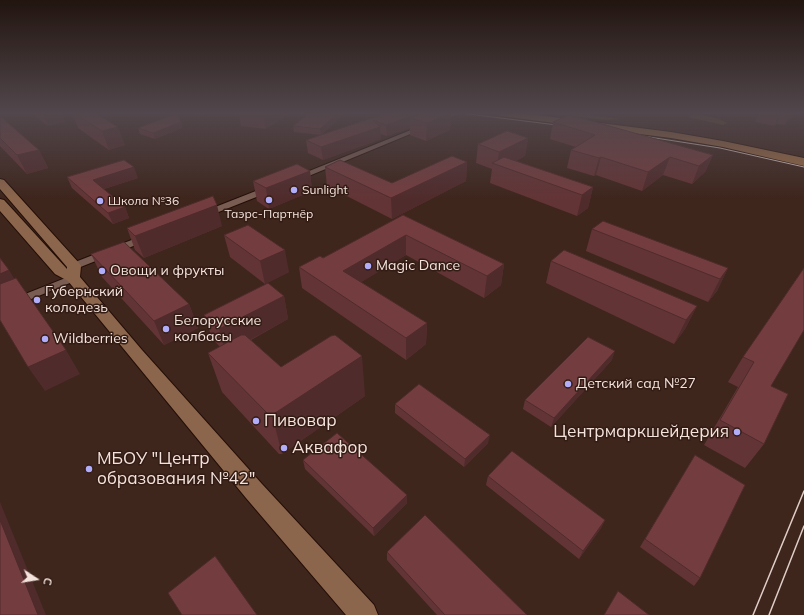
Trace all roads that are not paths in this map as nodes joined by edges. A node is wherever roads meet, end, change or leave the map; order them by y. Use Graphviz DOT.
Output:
graph roads {
  1 [pos="385,142"];
  2 [pos="710,142"];
  3 [pos="724,142"];
  4 [pos="804,158"];
  5 [pos="804,162"];
  6 [pos="0,182"];
  7 [pos="0,202"];
  8 [pos="196,218"];
  9 [pos="159,232"];
  10 [pos="73,272"];
  11 [pos="0,308"];
  12 [pos="364,615"];
  1 -- 8 [label="street"];
  2 -- 5 [label="main road"];
  3 -- 4 [label="main road"];
  6 -- 10 [label="street"];
  7 -- 10 [label="street"];
  9 -- 10 [label="street"];
  10 -- 11 [label="street"];
  10 -- 12 [label="street"];
}
